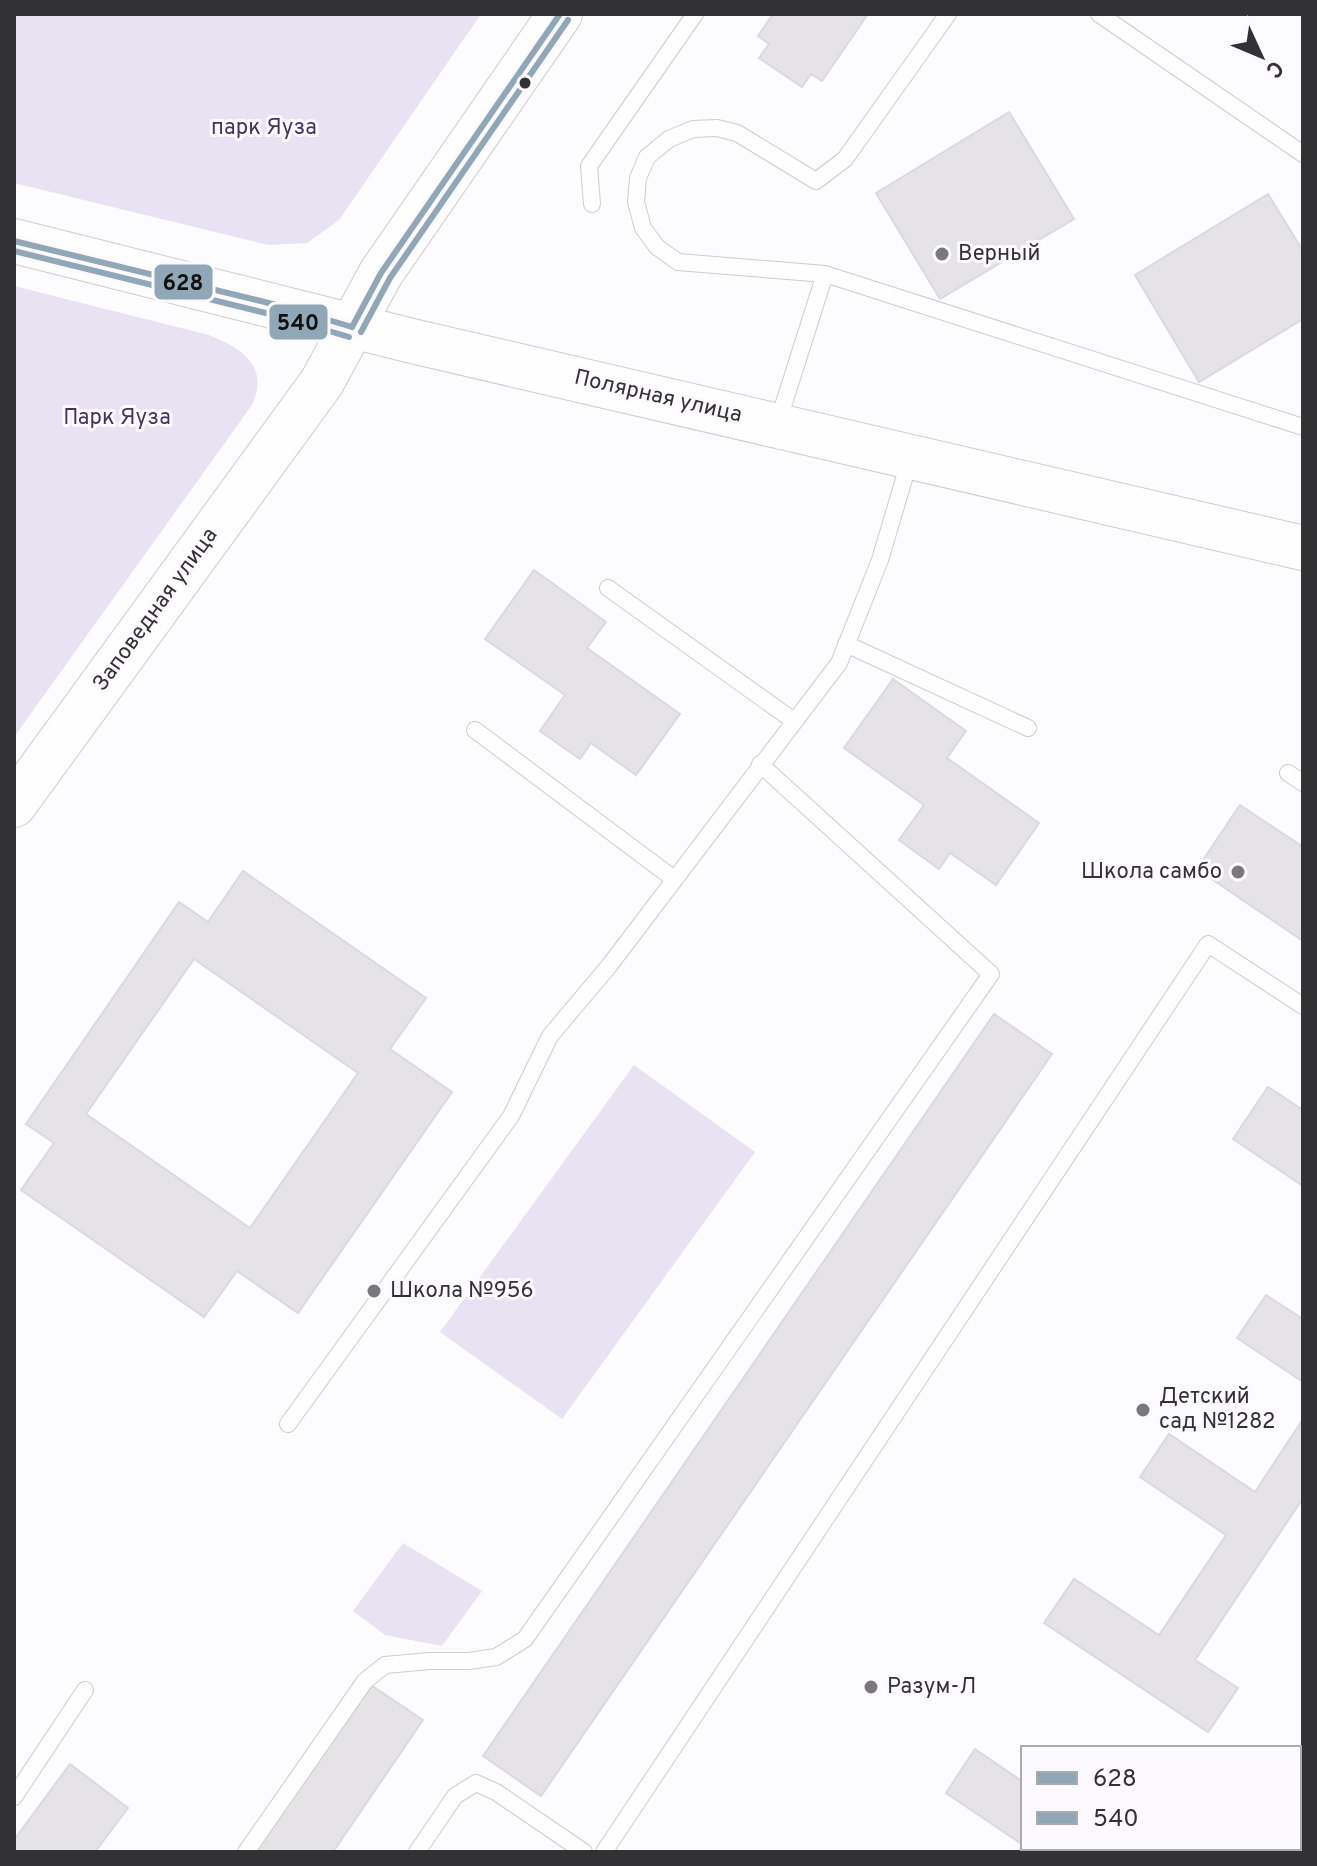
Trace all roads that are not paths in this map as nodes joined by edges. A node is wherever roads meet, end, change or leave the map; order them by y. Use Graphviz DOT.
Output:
graph roads {
  1 [pos="560,14"];
  2 [pos="695,14"];
  3 [pos="948,14"];
  4 [pos="1099,14"];
  5 [pos="1301,148"];
  6 [pos="592,204"];
  7 [pos="14,241"];
  8 [pos="825,274"];
  9 [pos="352,327"];
  10 [pos="777,425"];
  11 [pos="1303,427"];
  12 [pos="911,458"];
  13 [pos="1303,548"];
  14 [pos="608,588"];
  15 [pos="846,644"];
  16 [pos="794,721"];
  17 [pos="1028,728"];
  18 [pos="475,730"];
  19 [pos="760,764"];
  20 [pos="1288,773"];
  21 [pos="1303,783"];
  22 [pos="14,805"];
  23 [pos="674,879"];
  24 [pos="1303,1006"];
  25 [pos="288,1424"];
  26 [pos="85,1690"];
  27 [pos="14,1797"];
  28 [pos="246,1852"];
  29 [pos="417,1852"];
  30 [pos="584,1852"];
  31 [pos="604,1852"];
  1 -- 9 [label="main road, Заповедная улица"];
  2 -- 6 [label="lane"];
  3 -- 8 [label="lane"];
  4 -- 5 [label="lane"];
  7 -- 9 [label="main road, Полярная улица"];
  8 -- 10 [label="lane"];
  8 -- 11 [label="lane"];
  9 -- 10 [label="main road, Полярная улица"];
  9 -- 22 [label="main road, Заповедная улица"];
  10 -- 12 [label="main road, Полярная улица"];
  12 -- 13 [label="main road, Полярная улица"];
  12 -- 15 [label="lane"];
  14 -- 16 [label="lane"];
  15 -- 16 [label="lane"];
  15 -- 17 [label="lane"];
  16 -- 19 [label="lane"];
  18 -- 23 [label="lane"];
  19 -- 23 [label="lane"];
  19 -- 28 [label="lane"];
  20 -- 21 [label="lane"];
  23 -- 25 [label="lane"];
  24 -- 31 [label="lane"];
  26 -- 27 [label="lane"];
  29 -- 30 [label="lane"];
}
